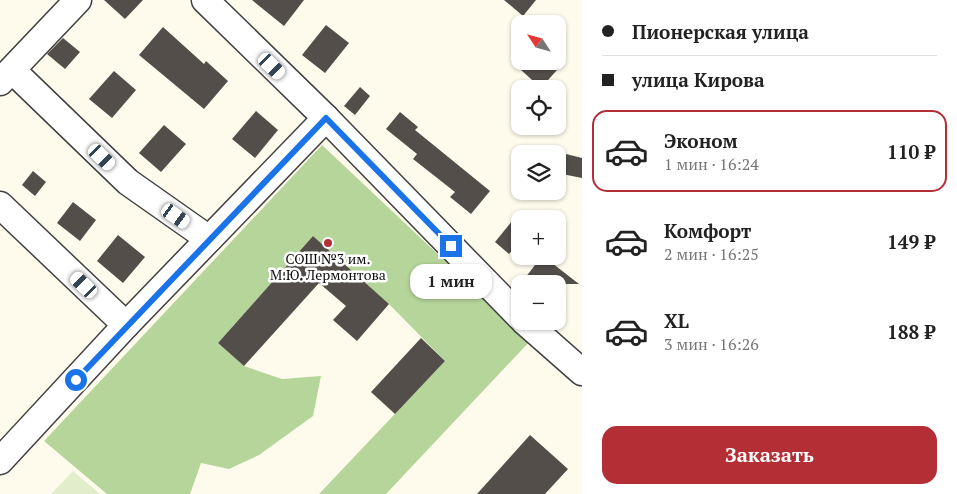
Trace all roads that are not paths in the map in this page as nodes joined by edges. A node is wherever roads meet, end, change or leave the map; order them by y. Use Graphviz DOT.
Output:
graph roads {
  1 [pos="78,0"];
  2 [pos="205,0"];
  3 [pos="6,76"];
  4 [pos="326,118"];
  5 [pos="0,205"];
  6 [pos="209,239"];
  7 [pos="511,308"];
  8 [pos="126,326"];
  9 [pos="534,330"];
  10 [pos="582,372"];
  11 [pos="0,461"];
  1 -- 3 [label="street"];
  2 -- 4 [label="street"];
  3 -- 6 [label="street"];
  4 -- 6 [label="street"];
  4 -- 7 [label="street"];
  5 -- 8 [label="street"];
  6 -- 8 [label="street"];
  8 -- 11 [label="street"];
  9 -- 10 [label="street"];
}
